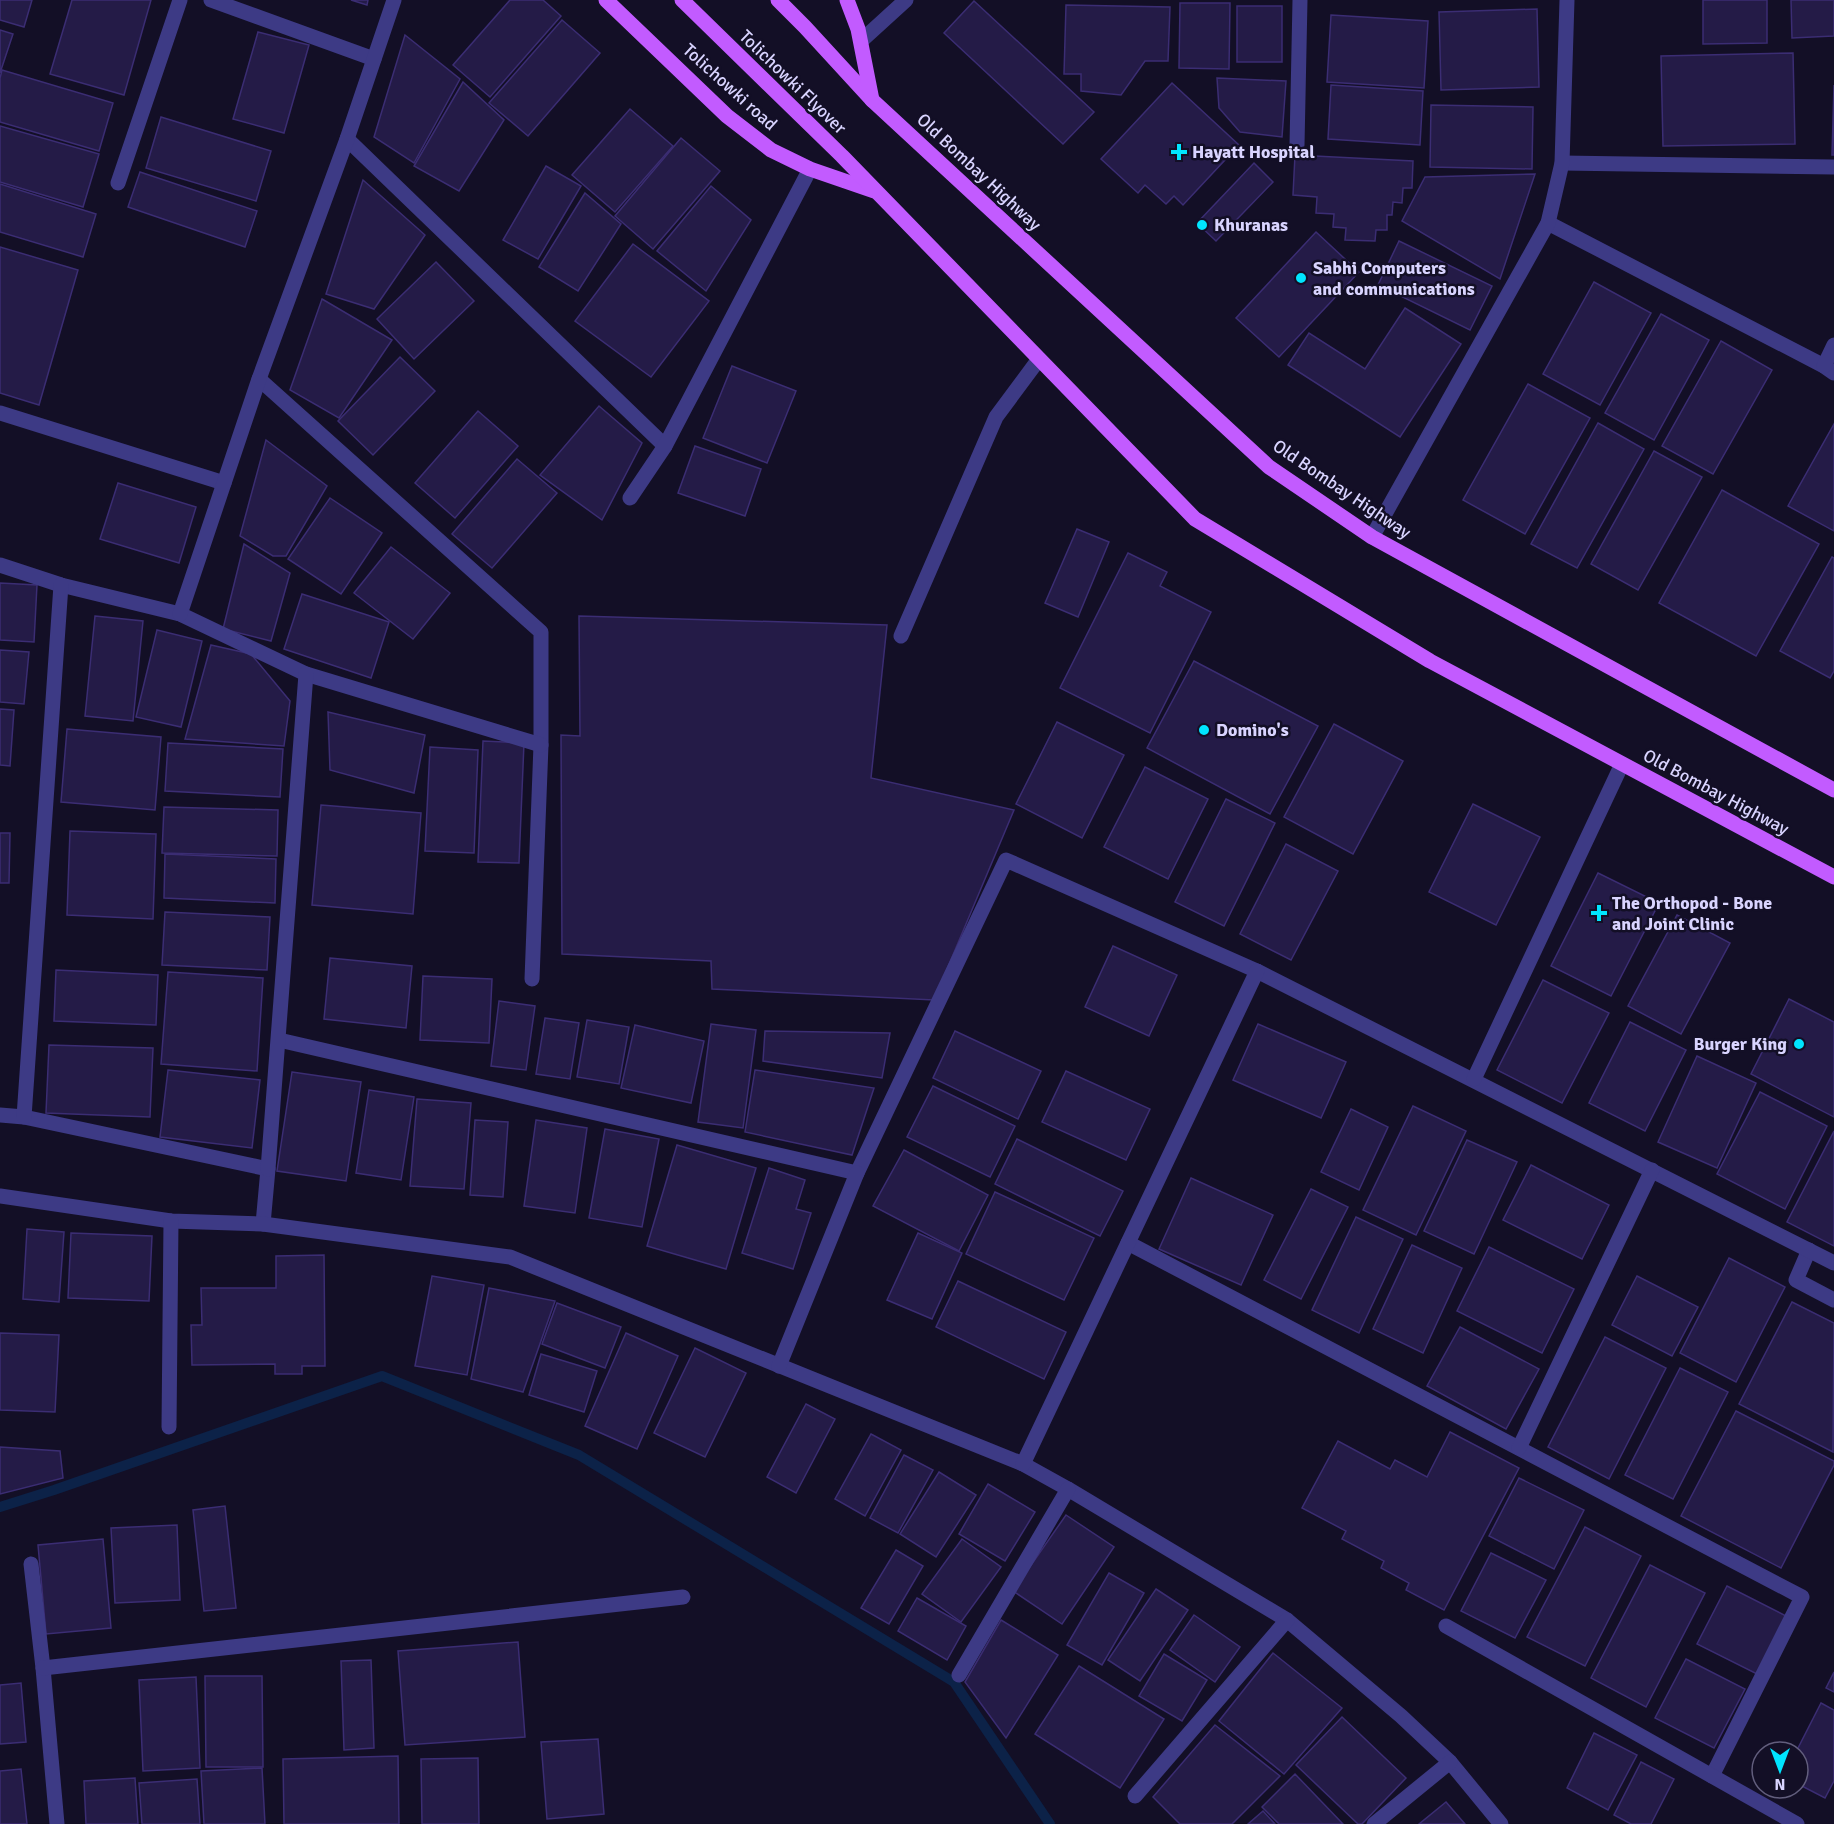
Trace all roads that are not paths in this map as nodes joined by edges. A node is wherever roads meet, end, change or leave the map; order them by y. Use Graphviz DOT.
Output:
graph roads {
  1 [pos="180,0"];
  2 [pos="211,0"];
  3 [pos="394,0"];
  4 [pos="606,0"];
  5 [pos="682,0"];
  6 [pos="778,0"];
  7 [pos="847,0"];
  8 [pos="906,0"];
  9 [pos="1300,0"];
  10 [pos="1567,0"];
  11 [pos="861,41"];
  12 [pos="374,59"];
  13 [pos="872,100"];
  14 [pos="347,139"];
  15 [pos="1297,145"];
  16 [pos="1562,163"];
  17 [pos="1834,167"];
  18 [pos="810,169"];
  19 [pos="118,183"];
  20 [pos="877,192"];
  21 [pos="1548,223"];
  22 [pos="1834,345"];
  23 [pos="1039,359"];
  24 [pos="1829,369"];
  25 [pos="259,379"];
  26 [pos="0,413"];
  27 [pos="664,446"];
  28 [pos="224,483"];
  29 [pos="630,498"];
  30 [pos="1372,537"];
  31 [pos="0,565"];
  32 [pos="62,585"];
  33 [pos="180,614"];
  34 [pos="901,636"];
  35 [pos="306,674"];
  36 [pos="542,745"];
  37 [pos="1622,764"];
  38 [pos="1834,790"];
  39 [pos="1834,877"];
  40 [pos="1257,971"];
  41 [pos="532,979"];
  42 [pos="279,1040"];
  43 [pos="1474,1079"];
  44 [pos="0,1116"];
  45 [pos="24,1117"];
  46 [pos="268,1169"];
  47 [pos="1652,1170"];
  48 [pos="857,1173"];
  49 [pos="0,1196"];
  50 [pos="171,1221"];
  51 [pos="263,1224"];
  52 [pos="1128,1243"];
  53 [pos="1809,1250"];
  54 [pos="1834,1263"];
  55 [pos="1834,1300"];
  56 [pos="779,1366"];
  57 [pos="169,1427"];
  58 [pos="1520,1448"];
  59 [pos="1023,1464"];
  60 [pos="1068,1489"];
  61 [pos="31,1564"];
  62 [pos="683,1597"];
  63 [pos="1287,1620"];
  64 [pos="1446,1626"];
  65 [pos="44,1668"];
  66 [pos="959,1675"];
  67 [pos="1450,1762"];
  68 [pos="1712,1776"];
  69 [pos="1135,1796"];
  70 [pos="57,1824"];
  71 [pos="1374,1824"];
  72 [pos="1502,1824"];
  73 [pos="1797,1824"];
  1 -- 19 [label="street"];
  2 -- 12 [label="street"];
  3 -- 12 [label="street"];
  4 -- 18 [label="main road, Tolichowki road"];
  5 -- 20 [label="main road, Tolichowki Flyover"];
  6 -- 13 [label="main road"];
  7 -- 11 [label="main road"];
  8 -- 11 [label="street"];
  9 -- 15 [label="street"];
  10 -- 16 [label="street"];
  11 -- 13 [label="main road"];
  12 -- 14 [label="street"];
  13 -- 30 [label="main road, Old Bombay Highway"];
  14 -- 25 [label="street"];
  14 -- 27 [label="street"];
  16 -- 17 [label="street"];
  16 -- 21 [label="street"];
  18 -- 20 [label="main road, Tolichowki road"];
  18 -- 27 [label="street"];
  20 -- 23 [label="main road, Old Bombay Highway"];
  21 -- 24 [label="street"];
  21 -- 30 [label="street"];
  22 -- 24 [label="street"];
  23 -- 34 [label="street"];
  23 -- 37 [label="main road, Old Bombay Highway"];
  25 -- 28 [label="street"];
  25 -- 36 [label="street"];
  26 -- 28 [label="street"];
  27 -- 29 [label="street"];
  28 -- 33 [label="street"];
  30 -- 38 [label="main road, Old Bombay Highway"];
  31 -- 32 [label="street"];
  32 -- 33 [label="street"];
  32 -- 45 [label="street"];
  33 -- 35 [label="street"];
  35 -- 36 [label="street"];
  35 -- 42 [label="street"];
  36 -- 41 [label="street"];
  37 -- 39 [label="main road, Old Bombay Highway"];
  37 -- 43 [label="street"];
  40 -- 43 [label="street"];
  40 -- 48 [label="street"];
  40 -- 52 [label="street"];
  42 -- 46 [label="street"];
  42 -- 48 [label="street"];
  43 -- 47 [label="street"];
  44 -- 45 [label="street"];
  45 -- 46 [label="street"];
  46 -- 51 [label="street"];
  47 -- 53 [label="street"];
  47 -- 58 [label="street"];
  48 -- 56 [label="street"];
  49 -- 50 [label="street"];
  50 -- 51 [label="street"];
  50 -- 57 [label="street"];
  51 -- 56 [label="street"];
  52 -- 58 [label="street"];
  52 -- 59 [label="street"];
  53 -- 54 [label="street"];
  53 -- 55 [label="street"];
  56 -- 59 [label="street"];
  58 -- 68 [label="street"];
  59 -- 60 [label="street"];
  60 -- 63 [label="street"];
  60 -- 66 [label="street"];
  61 -- 65 [label="street"];
  62 -- 65 [label="street"];
  63 -- 67 [label="street"];
  63 -- 69 [label="street"];
  64 -- 68 [label="street"];
  65 -- 70 [label="street"];
  67 -- 71 [label="street"];
  67 -- 72 [label="street"];
  68 -- 73 [label="street"];
}
